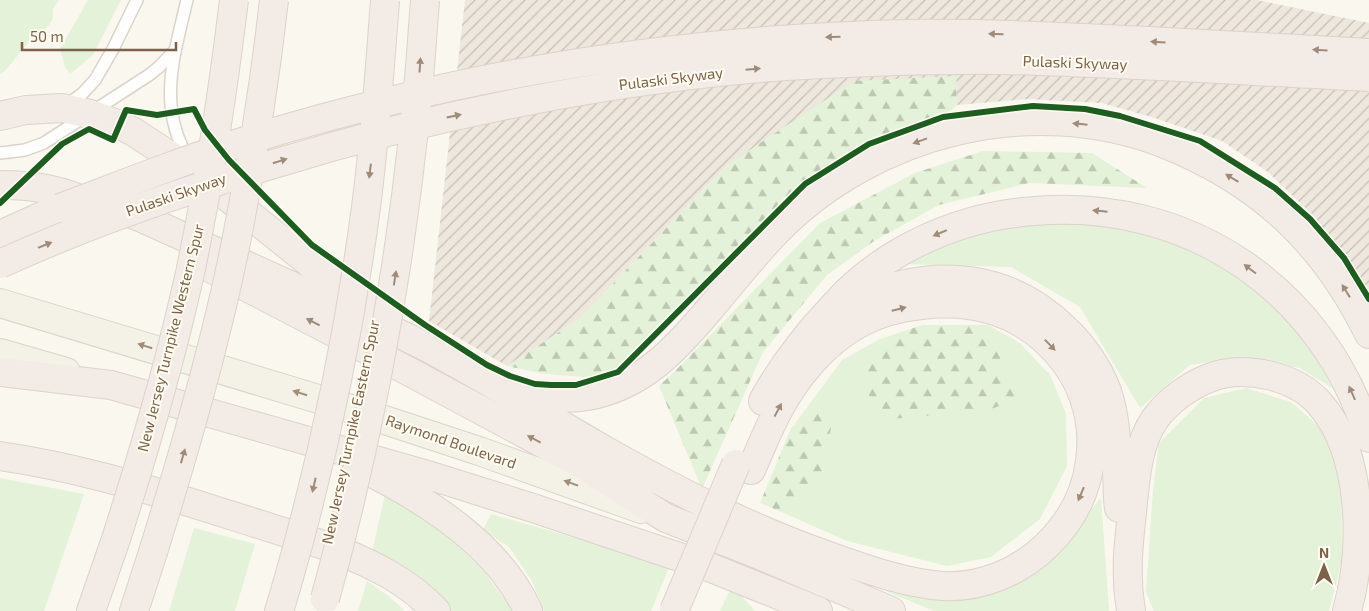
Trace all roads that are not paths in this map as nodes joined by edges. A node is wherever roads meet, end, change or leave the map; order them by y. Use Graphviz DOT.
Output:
graph roads {
  1 [pos="137,0"];
  2 [pos="187,0"];
  3 [pos="234,0"];
  4 [pos="274,0"];
  5 [pos="385,0"];
  6 [pos="424,0"];
  7 [pos="175,50"];
  8 [pos="1369,52"];
  9 [pos="1369,77"];
  10 [pos="62,108"];
  11 [pos="90,114"];
  12 [pos="0,116"];
  13 [pos="0,153"];
  14 [pos="200,175"];
  15 [pos="0,185"];
  16 [pos="65,202"];
  17 [pos="0,212"];
  18 [pos="0,235"];
  19 [pos="0,264"];
  20 [pos="0,303"];
  21 [pos="820,322"];
  22 [pos="1369,334"];
  23 [pos="427,347"];
  24 [pos="0,353"];
  25 [pos="0,372"];
  26 [pos="111,385"];
  27 [pos="502,390"];
  28 [pos="295,437"];
  29 [pos="1369,438"];
  30 [pos="0,456"];
  31 [pos="744,467"];
  32 [pos="666,518"];
  33 [pos="1127,564"];
  34 [pos="710,567"];
  35 [pos="283,600"];
  36 [pos="323,605"];
  37 [pos="91,611"];
  38 [pos="134,611"];
  39 [pos="436,611"];
  40 [pos="528,611"];
  41 [pos="674,611"];
  42 [pos="693,611"];
  43 [pos="773,611"];
  44 [pos="818,611"];
  45 [pos="890,611"];
  46 [pos="1132,611"];
  47 [pos="1347,611"];
  1 -- 10 [label="lane"];
  2 -- 7 [label="lane"];
  3 -- 37 [label="highway, New Jersey Turnpike Western Spur, bridge"];
  38 -- 4 [label="highway, one-way, bridge"];
  5 -- 35 [label="highway, New Jersey Turnpike Eastern Spur, one-way, bridge"];
  36 -- 6 [label="highway, New Jersey Turnpike Eastern Spur, one-way, bridge"];
  7 -- 11 [label="lane"];
  7 -- 14 [label="lane"];
  8 -- 16 [label="highway, Pulaski Skyway, one-way, bridge"];
  19 -- 9 [label="highway, Pulaski Skyway, one-way, bridge"];
  10 -- 11 [label="highway"];
  10 -- 12 [label="highway"];
  11 -- 13 [label="lane"];
  11 -- 14 [label="highway"];
  14 -- 23 [label="highway"];
  15 -- 16 [label="highway"];
  16 -- 17 [label="highway"];
  16 -- 18 [label="highway, Pulaski Skyway"];
  16 -- 23 [label="highway"];
  32 -- 16 [label="highway, one-way"];
  32 -- 20 [label="main road, Raymond Boulevard, one-way"];
  29 -- 21 [label="highway, one-way"];
  21 -- 31 [label="highway"];
  21 -- 33 [label="highway"];
  22 -- 27 [label="highway, one-way"];
  23 -- 27 [label="highway"];
  24 -- 26 [label="main road"];
  25 -- 26 [label="highway"];
  26 -- 28 [label="highway"];
  31 -- 27 [label="highway, one-way"];
  28 -- 34 [label="highway"];
  28 -- 40 [label="highway"];
  30 -- 39 [label="highway"];
  31 -- 41 [label="highway, bridge"];
  31 -- 42 [label="highway"];
  32 -- 45 [label="highway, Raymond Boulevard"];
  33 -- 46 [label="highway"];
  33 -- 47 [label="highway"];
  34 -- 43 [label="highway"];
  34 -- 44 [label="highway"];
}
